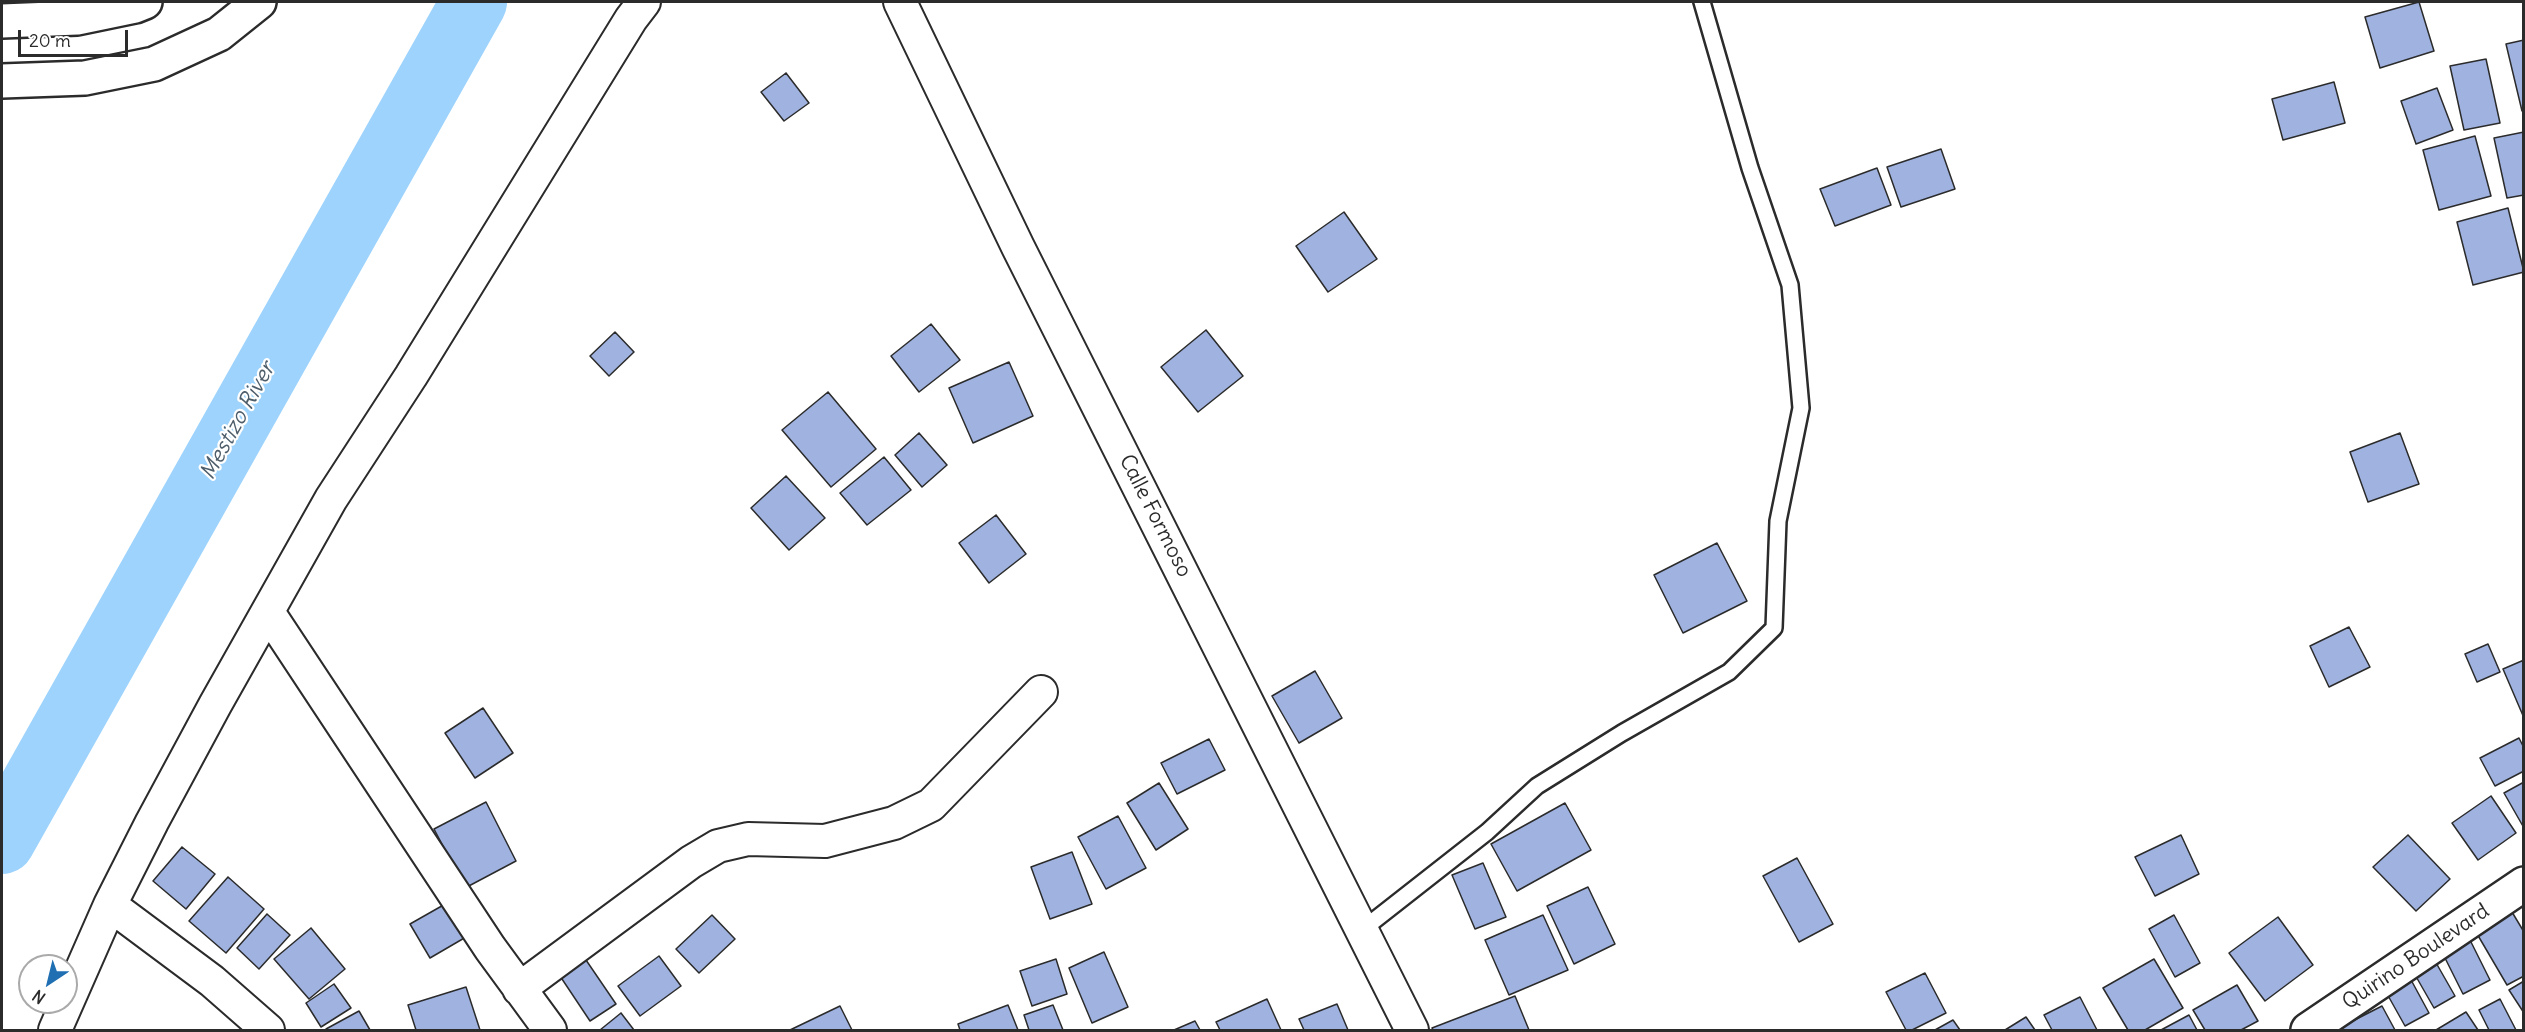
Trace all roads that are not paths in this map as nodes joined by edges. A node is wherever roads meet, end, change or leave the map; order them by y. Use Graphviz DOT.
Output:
graph roads {
  1 [pos="145,2"];
  2 [pos="259,2"];
  3 [pos="644,2"];
  4 [pos="900,2"];
  5 [pos="1702,2"];
  6 [pos="2,21"];
  7 [pos="2,81"];
  8 [pos="268,612"];
  9 [pos="1041,692"];
  10 [pos="2523,884"];
  11 [pos="110,905"];
  12 [pos="1362,930"];
  13 [pos="519,989"];
  14 [pos="55,1030"];
  15 [pos="268,1030"];
  16 [pos="550,1030"];
  17 [pos="1412,1030"];
  18 [pos="2308,1030"];
  1 -- 6 [label="main road"];
  2 -- 7 [label="main road"];
  3 -- 8 [label="street"];
  4 -- 12 [label="street, Calle Formoso"];
  5 -- 12 [label="lane"];
  8 -- 11 [label="street"];
  8 -- 13 [label="street"];
  9 -- 13 [label="street"];
  10 -- 18 [label="main road, Quirino Boulevard"];
  11 -- 14 [label="street"];
  11 -- 15 [label="street"];
  12 -- 17 [label="street, Calle Formoso"];
  13 -- 16 [label="street"];
}
